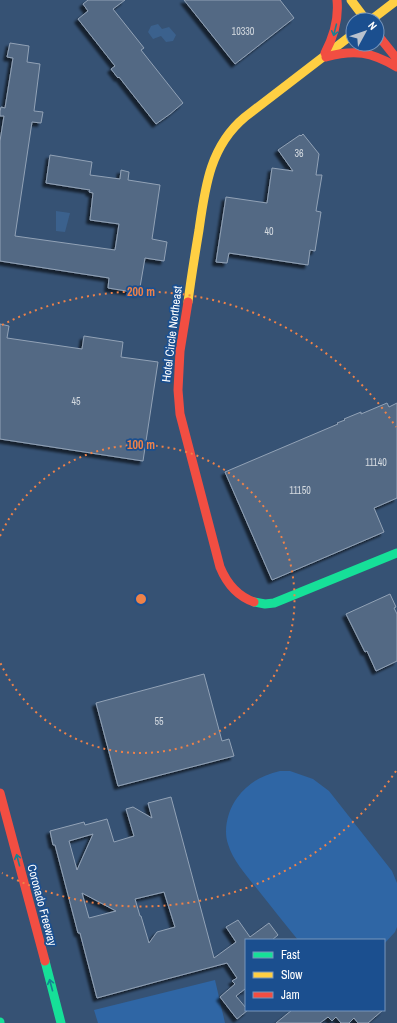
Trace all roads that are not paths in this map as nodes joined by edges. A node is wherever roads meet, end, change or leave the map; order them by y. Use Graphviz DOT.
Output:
graph roads {
  1 [pos="337,0"];
  2 [pos="350,0"];
  3 [pos="397,0"];
  4 [pos="360,12"];
  5 [pos="381,12"];
  6 [pos="345,40"];
  7 [pos="385,44"];
  8 [pos="322,58"];
  9 [pos="397,59"];
  10 [pos="397,67"];
  11 [pos="397,553"];
  12 [pos="0,793"];
  13 [pos="61,1023"];
  1 -- 8 [label="main road, one-way"];
  2 -- 4 [label="main road"];
  3 -- 5 [label="main road"];
  6 -- 8 [label="main road, Hotel Circle Northeast"];
  7 -- 9 [label="main road"];
  8 -- 10 [label="main road"];
  8 -- 11 [label="main road, Hotel Circle Northeast"];
  13 -- 12 [label="main road, Coronado Freeway, one-way"];
}
